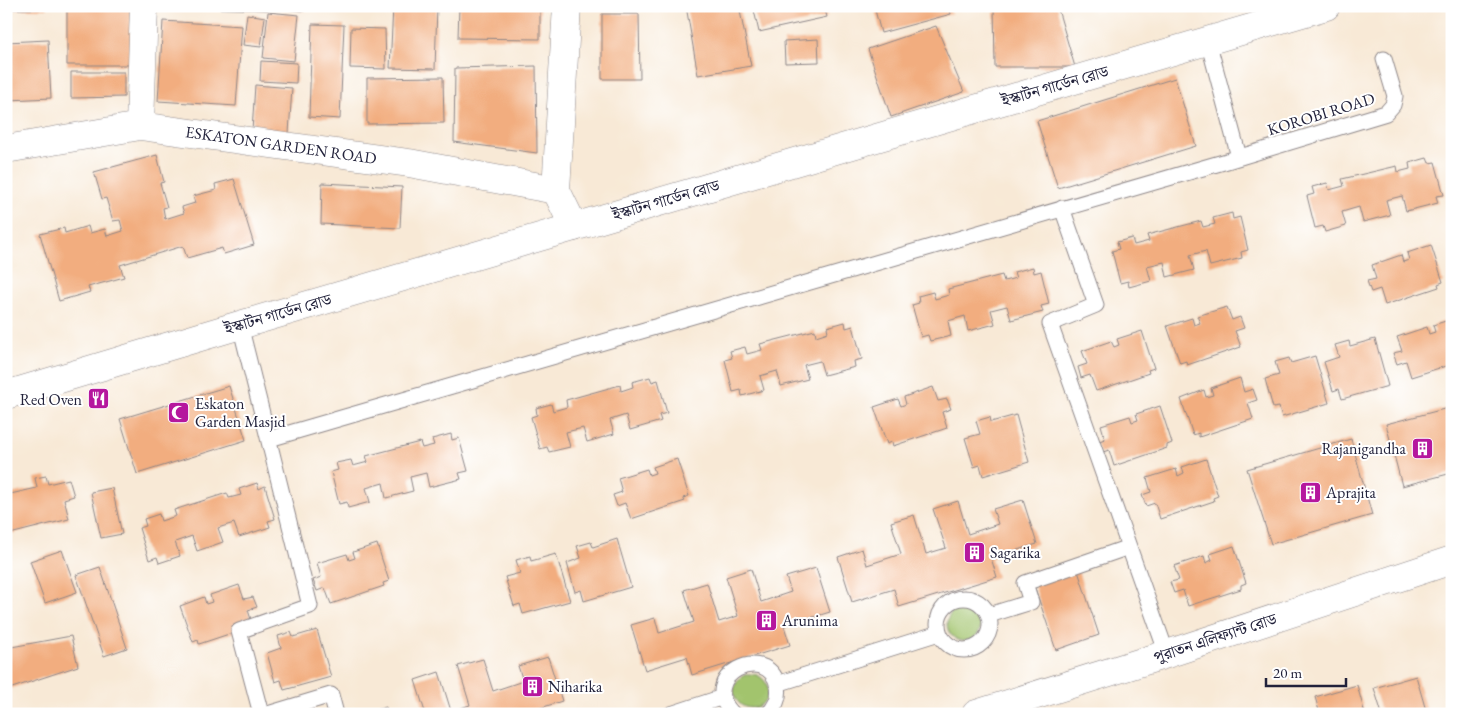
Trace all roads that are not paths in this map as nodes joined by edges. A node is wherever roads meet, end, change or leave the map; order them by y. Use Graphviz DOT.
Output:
graph roads {
  1 [pos="144,6"];
  2 [pos="566,6"];
  3 [pos="1326,6"];
  4 [pos="1208,41"];
  5 [pos="1384,59"];
  6 [pos="140,126"];
  7 [pos="6,149"];
  8 [pos="1238,157"];
  9 [pos="556,190"];
  10 [pos="1062,208"];
  11 [pos="574,227"];
  12 [pos="240,325"];
  13 [pos="6,395"];
  14 [pos="269,439"];
  15 [pos="1129,547"];
  16 [pos="1452,560"];
  17 [pos="989,615"];
  18 [pos="939,633"];
  19 [pos="1167,654"];
  20 [pos="777,684"];
  21 [pos="723,697"];
  22 [pos="261,714"];
  23 [pos="268,714"];
  24 [pos="336,714"];
  25 [pos="672,714"];
  26 [pos="733,714"];
  27 [pos="768,714"];
  28 [pos="976,714"];
  1 -- 6 [label="street"];
  2 -- 9 [label="street"];
  3 -- 4 [label="street, ইস্কাটন গার্ডেন রোড"];
  4 -- 8 [label="lane"];
  4 -- 11 [label="street, ইস্কাটন গার্ডেন রোড"];
  5 -- 8 [label="lane, KOROBI ROAD"];
  6 -- 7 [label="street, ESKATON GARDEN ROAD"];
  6 -- 9 [label="street, ESKATON GARDEN ROAD"];
  8 -- 10 [label="lane, KOROBI ROAD"];
  9 -- 11 [label="street"];
  10 -- 14 [label="lane, KOROBI ROAD"];
  10 -- 15 [label="lane"];
  11 -- 12 [label="street, ইস্কাটন গার্ডেন রোড"];
  12 -- 13 [label="street, ইস্কাটন গার্ডেন রোড"];
  12 -- 14 [label="lane"];
  14 -- 22 [label="lane"];
  15 -- 17 [label="lane"];
  15 -- 19 [label="lane"];
  16 -- 19 [label="street, পুরাতন এলিফ্যান্ট রোড"];
  17 -- 18 [label="lane"];
  17 -- 18 [label="lane"];
  18 -- 20 [label="lane"];
  19 -- 28 [label="street, পুরাতন এলিফ্যান্ট রোড"];
  20 -- 21 [label="lane"];
  20 -- 27 [label="lane"];
  21 -- 25 [label="lane"];
  21 -- 26 [label="lane"];
  23 -- 24 [label="lane"];
}
